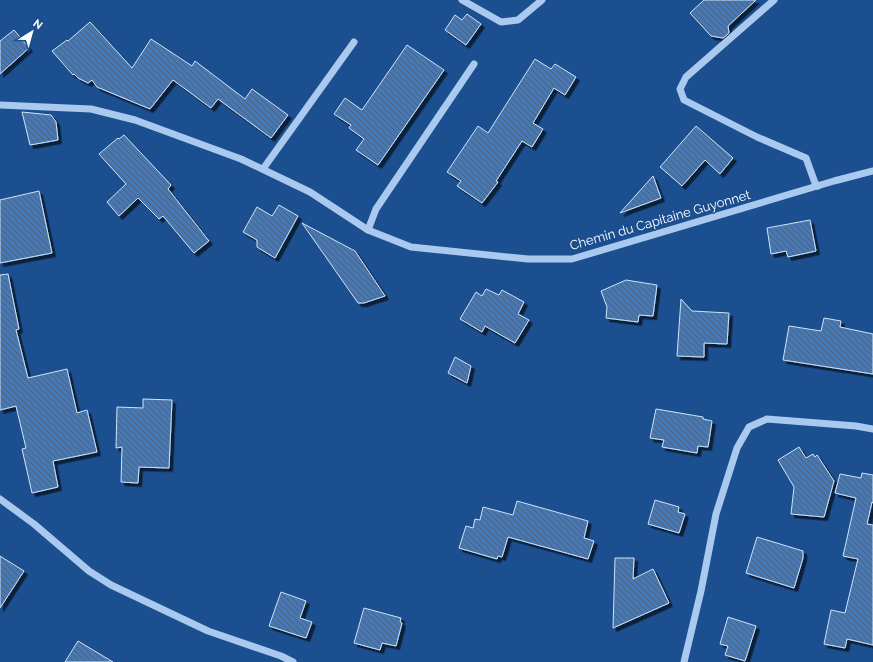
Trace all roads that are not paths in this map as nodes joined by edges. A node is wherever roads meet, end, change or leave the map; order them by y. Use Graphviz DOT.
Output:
graph roads {
  1 [pos="462,0"];
  2 [pos="542,0"];
  3 [pos="774,0"];
  4 [pos="354,42"];
  5 [pos="474,64"];
  6 [pos="0,105"];
  7 [pos="263,169"];
  8 [pos="873,171"];
  9 [pos="818,186"];
  10 [pos="368,230"];
  11 [pos="873,429"];
  12 [pos="0,498"];
  13 [pos="293,662"];
  14 [pos="684,662"];
  1 -- 2 [label="street"];
  3 -- 9 [label="street"];
  4 -- 7 [label="street"];
  5 -- 10 [label="street"];
  6 -- 7 [label="street, Chemin du Capitaine Guyonnet"];
  7 -- 10 [label="street, Chemin du Capitaine Guyonnet"];
  8 -- 9 [label="street, Chemin du Capitaine Guyonnet"];
  9 -- 10 [label="street, Chemin du Capitaine Guyonnet"];
  11 -- 14 [label="street"];
  12 -- 13 [label="street"];
}
